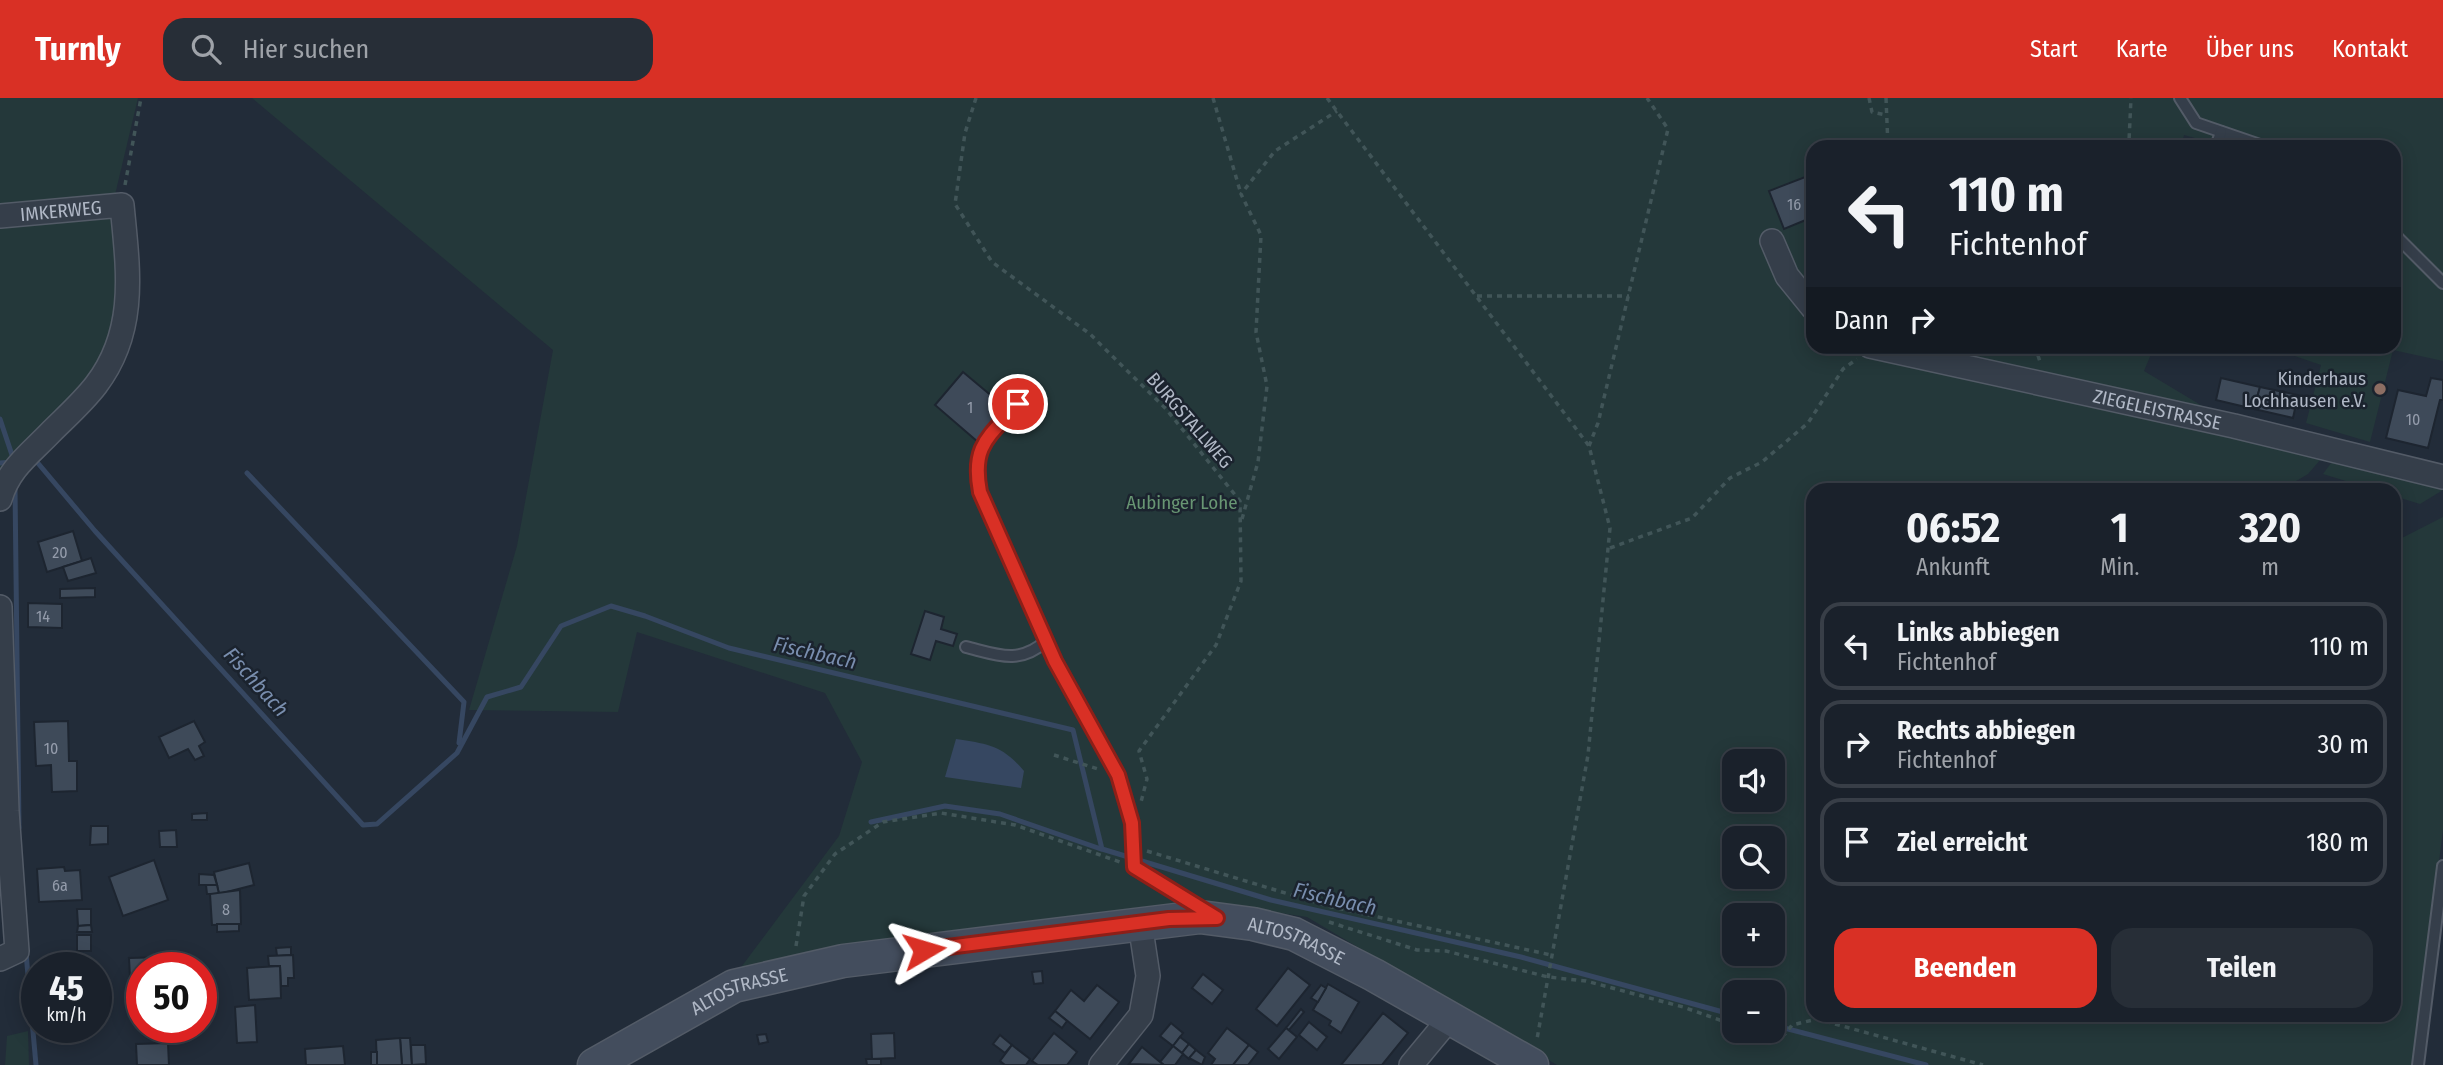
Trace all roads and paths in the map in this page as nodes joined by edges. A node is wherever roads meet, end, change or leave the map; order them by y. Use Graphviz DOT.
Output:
graph roads {
  1 [pos="141,98"];
  2 [pos="976,98"];
  3 [pos="1213,98"];
  4 [pos="1327,98"];
  5 [pos="1647,98"];
  6 [pos="1869,98"];
  7 [pos="1886,98"];
  8 [pos="2131,98"];
  9 [pos="2180,98"];
  10 [pos="1337,111"];
  11 [pos="1887,115"];
  12 [pos="2221,131"];
  13 [pos="1888,140"];
  14 [pos="2129,140"];
  15 [pos="2219,140"];
  16 [pos="2246,140"];
  17 [pos="1241,194"];
  18 [pos="122,205"];
  19 [pos="0,216"];
  20 [pos="1772,241"];
  21 [pos="2401,241"];
  22 [pos="2443,283"];
  23 [pos="1477,296"];
  24 [pos="1629,296"];
  25 [pos="1806,299"];
  26 [pos="1862,354"];
  27 [pos="1903,354"];
  28 [pos="1018,404"];
  29 [pos="1589,446"];
  30 [pos="2443,477"];
  31 [pos="0,499"];
  32 [pos="1240,524"];
  33 [pos="1610,548"];
  34 [pos="0,607"];
  35 [pos="1046,641"];
  36 [pos="966,647"];
  37 [pos="1054,755"];
  38 [pos="1094,767"];
  39 [pos="1133,846"];
  40 [pos="2443,866"];
  41 [pos="1134,867"];
  42 [pos="1217,918"];
  43 [pos="1324,921"];
  44 [pos="1140,923"];
  45 [pos="1551,956"];
  46 [pos="0,958"];
  47 [pos="792,973"];
  48 [pos="1548,976"];
  49 [pos="1450,1018"];
  50 [pos="1722,1021"];
  51 [pos="1806,1021"];
  52 [pos="1828,1022"];
  53 [pos="1785,1033"];
  54 [pos="1534,1053"];
  55 [pos="594,1065"];
  56 [pos="1101,1065"];
  57 [pos="1411,1065"];
  58 [pos="1983,1065"];
  59 [pos="2418,1065"];
  1 -- 18 [label="path"];
  2 -- 32 [label="path, BURGSTALLWEG"];
  3 -- 17 [label="path"];
  4 -- 10 [label="path"];
  5 -- 24 [label="path"];
  6 -- 11 [label="path"];
  7 -- 11 [label="path"];
  8 -- 14 [label="path"];
  9 -- 12 [label="lane"];
  10 -- 17 [label="path"];
  10 -- 23 [label="path"];
  11 -- 13 [label="path"];
  12 -- 15 [label="lane"];
  12 -- 16 [label="lane"];
  17 -- 32 [label="path"];
  18 -- 19 [label="street, IMKERWEG"];
  18 -- 31 [label="street"];
  20 -- 25 [label="street"];
  21 -- 22 [label="lane"];
  23 -- 24 [label="path"];
  23 -- 29 [label="path"];
  24 -- 29 [label="path"];
  26 -- 33 [label="path"];
  27 -- 30 [label="street, ZIEGELEISTRASSE"];
  28 -- 35 [label="lane"];
  29 -- 33 [label="path"];
  32 -- 39 [label="path, BURGSTALLWEG"];
  33 -- 45 [label="path"];
  34 -- 46 [label="street"];
  35 -- 36 [label="lane"];
  35 -- 39 [label="lane"];
  37 -- 38 [label="path"];
  39 -- 41 [label="lane"];
  39 -- 45 [label="path"];
  40 -- 59 [label="lane"];
  41 -- 42 [label="lane"];
  41 -- 47 [label="path"];
  42 -- 44 [label="main road, ALTOSTRASSE"];
  42 -- 49 [label="main road, ALTOSTRASSE"];
  43 -- 48 [label="path"];
  44 -- 47 [label="main road, ALTOSTRASSE"];
  44 -- 56 [label="street"];
  45 -- 48 [label="path"];
  47 -- 55 [label="main road, ALTOSTRASSE"];
  48 -- 50 [label="path"];
  48 -- 54 [label="path"];
  49 -- 54 [label="main road, ALTOSTRASSE"];
  49 -- 57 [label="street"];
  51 -- 53 [label="path"];
  52 -- 58 [label="path"];
}
